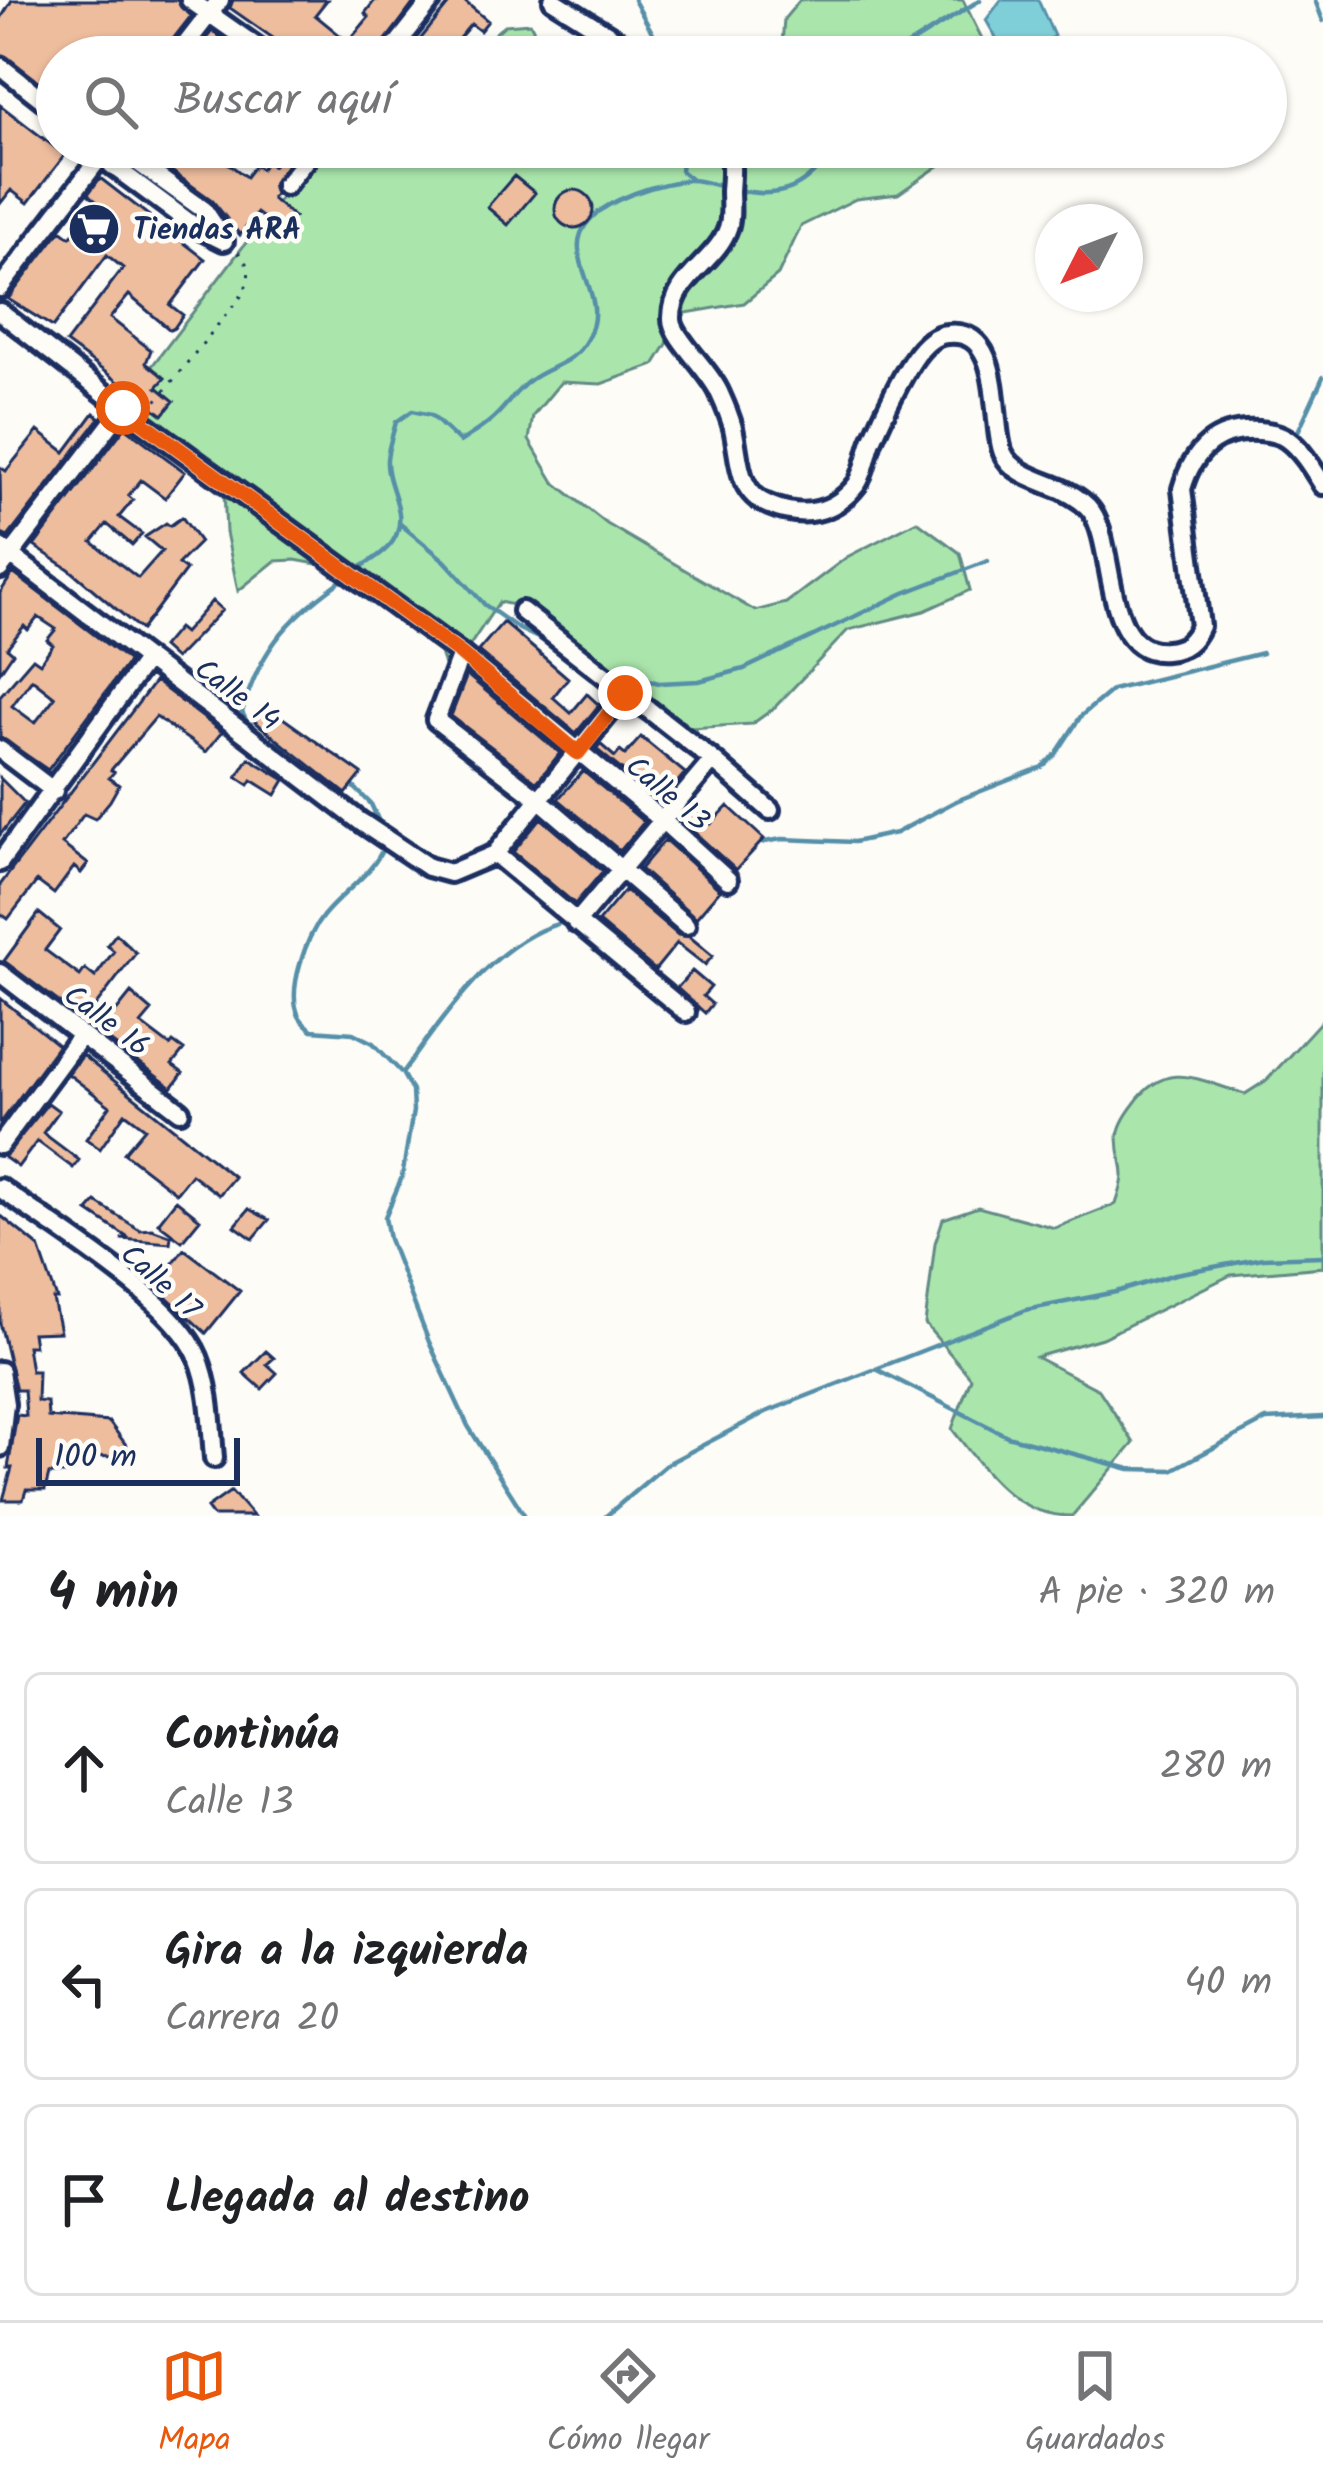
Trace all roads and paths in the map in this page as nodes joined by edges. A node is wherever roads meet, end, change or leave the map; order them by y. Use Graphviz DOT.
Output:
graph roads {
  1 [pos="190,0"];
  2 [pos="432,0"];
  3 [pos="554,0"];
  4 [pos="214,8"];
  5 [pos="192,36"];
  6 [pos="247,36"];
  7 [pos="404,36"];
  8 [pos="610,36"];
  9 [pos="0,66"];
  10 [pos="36,94"];
  11 [pos="91,168"];
  12 [pos="145,168"];
  13 [pos="299,168"];
  14 [pos="731,168"];
  15 [pos="285,186"];
  16 [pos="224,241"];
  17 [pos="0,288"];
  18 [pos="0,312"];
  19 [pos="123,408"];
  20 [pos="140,421"];
  21 [pos="1323,484"];
  22 [pos="4,557"];
  23 [pos="522,611"];
  24 [pos="461,654"];
  25 [pos="146,660"];
  26 [pos="625,693"];
  27 [pos="0,750"];
  28 [pos="578,753"];
  29 [pos="713,760"];
  30 [pos="53,791"];
  31 [pos="540,800"];
  32 [pos="770,810"];
  33 [pos="662,820"];
  34 [pos="496,854"];
  35 [pos="0,862"];
  36 [pos="622,869"];
  37 [pos="728,880"];
  38 [pos="576,923"];
  39 [pos="686,926"];
  40 [pos="0,973"];
  41 [pos="686,1012"];
  42 [pos="81,1035"];
  43 [pos="180,1111"];
  44 [pos="0,1145"];
  45 [pos="0,1188"];
  46 [pos="0,1371"];
  47 [pos="0,1447"];
  48 [pos="214,1459"];
  1 -- 4 [label="street"];
  2 -- 7 [label="street"];
  3 -- 8 [label="street"];
  4 -- 5 [label="street"];
  4 -- 6 [label="street"];
  9 -- 10 [label="street"];
  11 -- 17 [label="street"];
  12 -- 16 [label="street"];
  13 -- 15 [label="street"];
  14 -- 21 [label="street"];
  16 -- 20 [label="path"];
  18 -- 19 [label="street, Calle 13"];
  19 -- 20 [label="street, Calle 13"];
  19 -- 22 [label="street"];
  20 -- 24 [label="street, Calle 13"];
  22 -- 25 [label="street, Calle 14"];
  23 -- 26 [label="street"];
  24 -- 28 [label="street, Calle 13"];
  24 -- 31 [label="street"];
  25 -- 30 [label="street"];
  25 -- 34 [label="street, Calle 14"];
  26 -- 28 [label="street"];
  26 -- 29 [label="street"];
  27 -- 30 [label="street"];
  28 -- 31 [label="street"];
  28 -- 33 [label="street, Calle 13"];
  29 -- 32 [label="street"];
  29 -- 33 [label="street"];
  30 -- 35 [label="street"];
  31 -- 34 [label="street"];
  31 -- 36 [label="street"];
  33 -- 36 [label="street"];
  33 -- 37 [label="street, Calle 13"];
  34 -- 38 [label="street"];
  36 -- 38 [label="street"];
  36 -- 39 [label="street"];
  38 -- 41 [label="street"];
  40 -- 42 [label="street, Calle 16"];
  42 -- 43 [label="street, Calle 16"];
  42 -- 44 [label="street"];
  45 -- 48 [label="street, Calle 17"];
  46 -- 47 [label="street"];
}
